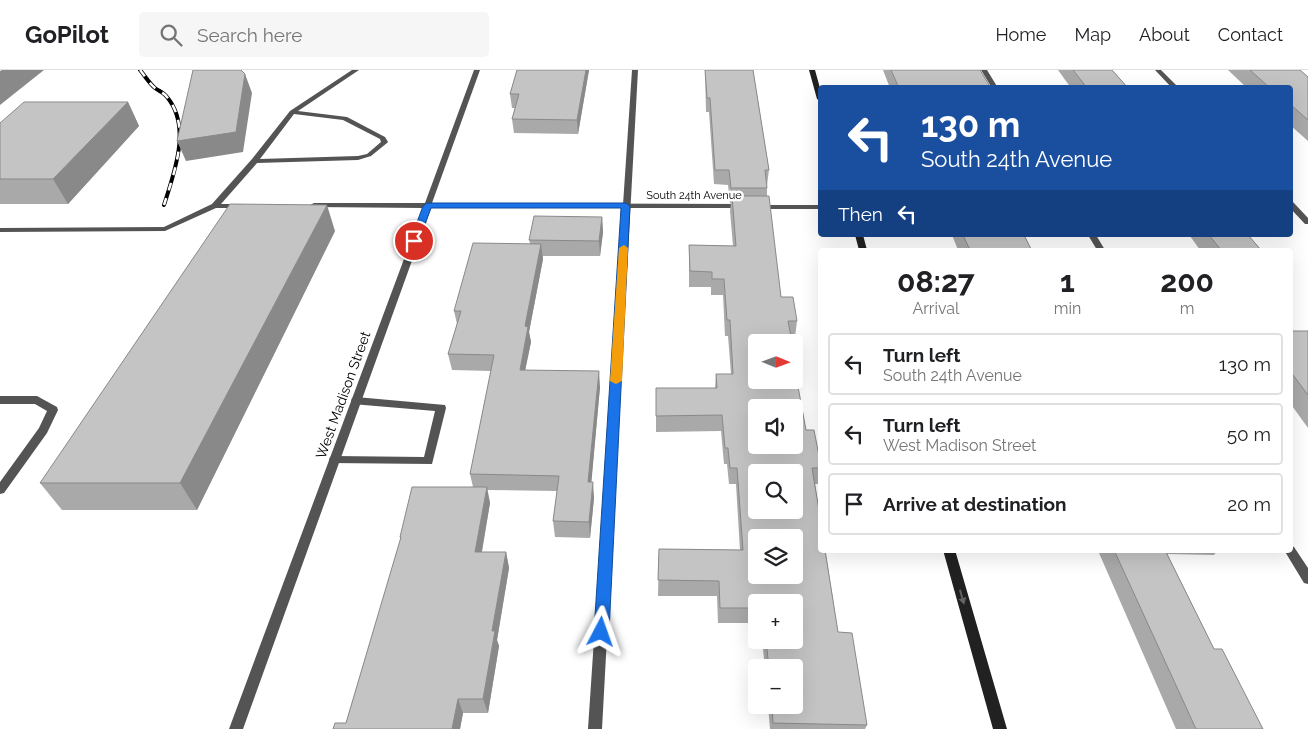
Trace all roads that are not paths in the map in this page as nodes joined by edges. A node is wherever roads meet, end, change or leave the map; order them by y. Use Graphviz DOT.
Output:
graph roads {
  1 [pos="356,70"];
  2 [pos="477,70"];
  3 [pos="635,70"];
  4 [pos="812,70"];
  5 [pos="984,70"];
  6 [pos="1158,70"];
  7 [pos="993,85"];
  8 [pos="1173,85"];
  9 [pos="818,92"];
  10 [pos="292,112"];
  11 [pos="256,161"];
  12 [pos="250,205"];
  13 [pos="307,205"];
  14 [pos="215,206"];
  15 [pos="427,206"];
  16 [pos="626,206"];
  17 [pos="818,207"];
  18 [pos="1293,211"];
  19 [pos="1308,211"];
  20 [pos="1308,222"];
  21 [pos="0,230"];
  22 [pos="1093,237"];
  23 [pos="1100,248"];
  24 [pos="0,400"];
  25 [pos="356,401"];
  26 [pos="334,460"];
  27 [pos="0,490"];
  28 [pos="950,553"];
  29 [pos="1292,553"];
  30 [pos="1308,579"];
  31 [pos="236,729"];
  32 [pos="596,729"];
  33 [pos="1000,729"];
  1 -- 10 [label="street"];
  2 -- 15 [label="street, West Madison Street"];
  3 -- 16 [label="street"];
  4 -- 9 [label="street"];
  5 -- 7 [label="street"];
  6 -- 8 [label="street"];
  10 -- 11 [label="street"];
  10 -- 11 [label="street"];
  11 -- 14 [label="street"];
  12 -- 14 [label="street"];
  13 -- 15 [label="street, South 24th Avenue"];
  14 -- 21 [label="street"];
  15 -- 16 [label="street, South 24th Avenue"];
  15 -- 25 [label="street, West Madison Street"];
  16 -- 17 [label="street, South 24th Avenue"];
  16 -- 32 [label="street"];
  18 -- 19 [label="street"];
  18 -- 20 [label="street"];
  22 -- 23 [label="street"];
  24 -- 27 [label="street"];
  25 -- 26 [label="street, West Madison Street"];
  25 -- 26 [label="street"];
  26 -- 31 [label="street, West Madison Street"];
  28 -- 33 [label="street, one-way"];
  29 -- 30 [label="street"];
}
